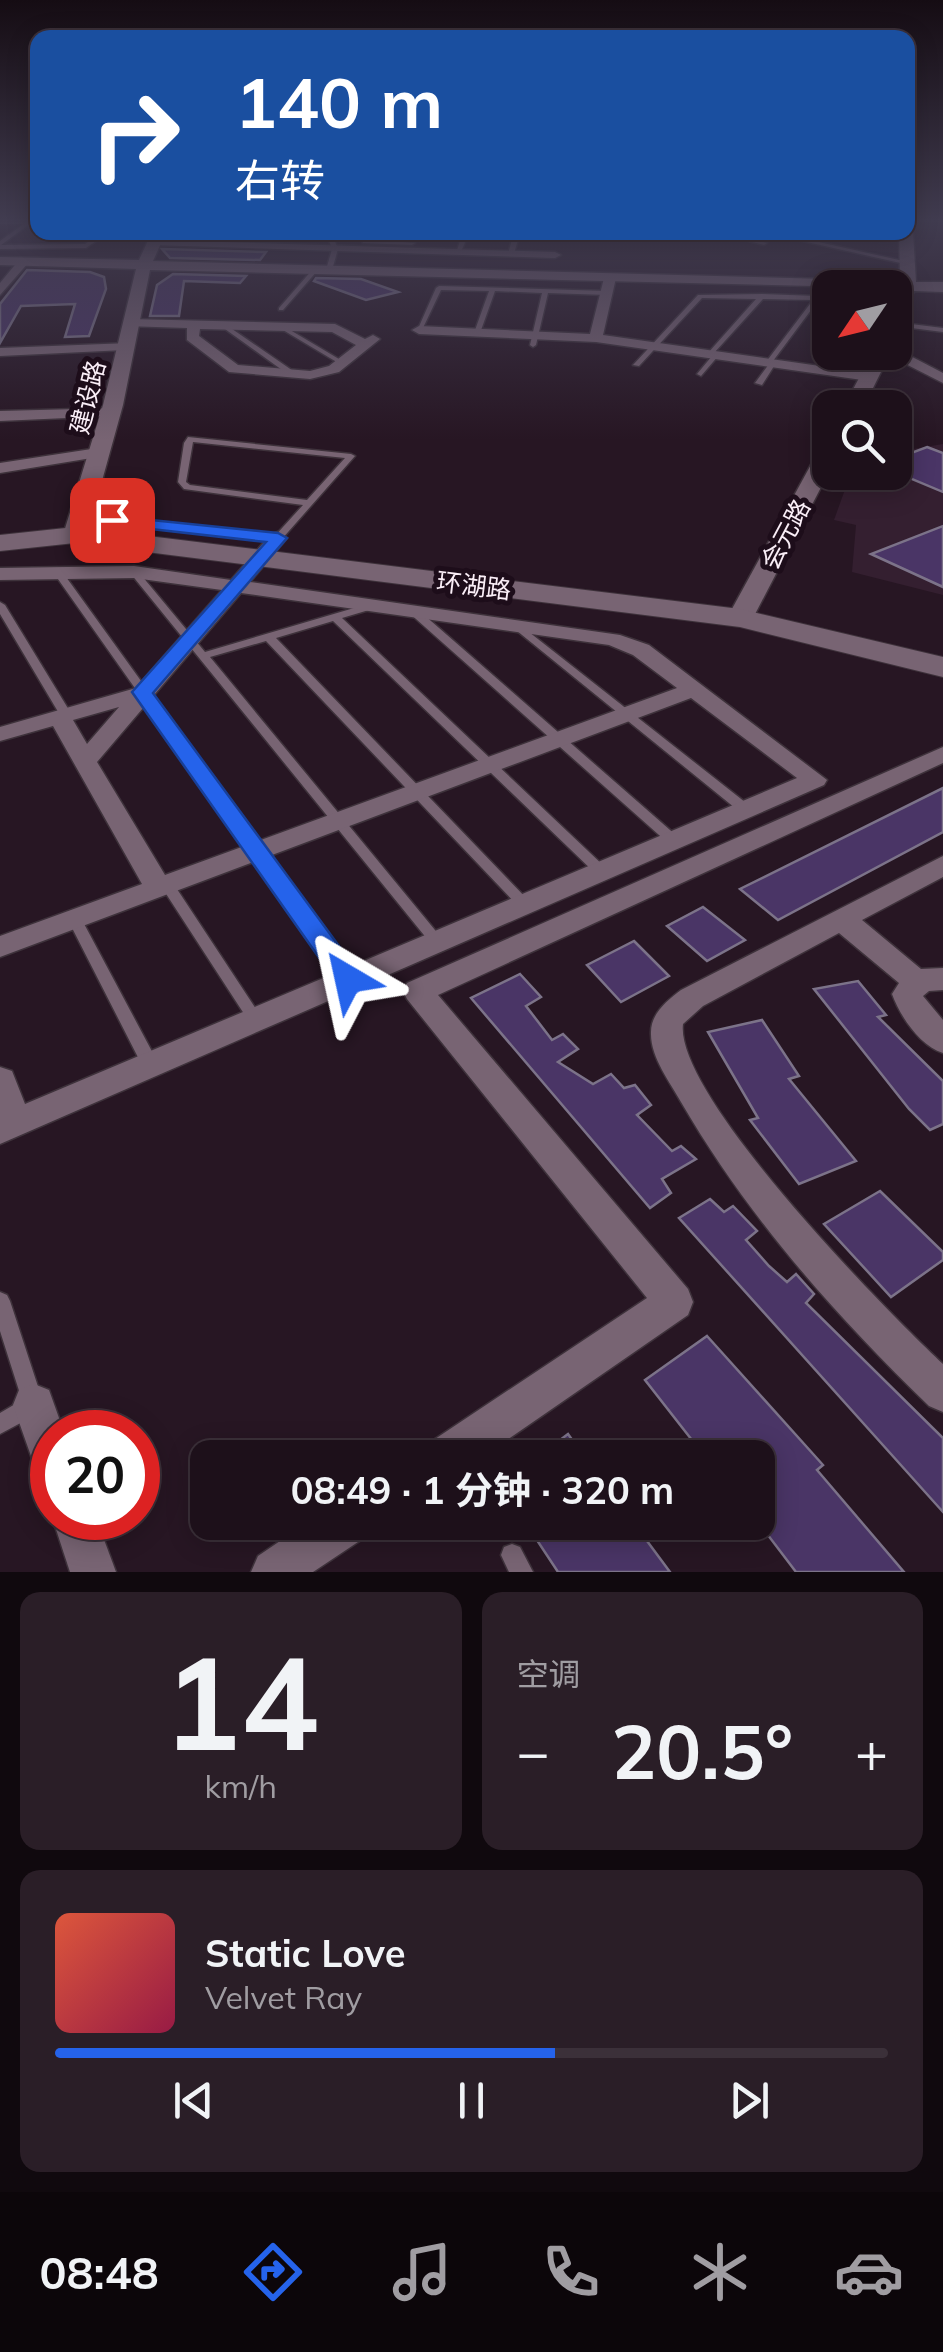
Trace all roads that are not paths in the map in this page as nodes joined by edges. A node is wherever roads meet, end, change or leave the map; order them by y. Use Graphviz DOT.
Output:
graph roads {
  1 [pos="137,293"];
  2 [pos="297,293"];
  3 [pos="437,293"];
  4 [pos="492,293"];
  5 [pos="546,293"];
  6 [pos="607,293"];
  7 [pos="762,296"];
  8 [pos="281,308"];
  9 [pos="195,323"];
  10 [pos="220,323"];
  11 [pos="130,324"];
  12 [pos="912,324"];
  13 [pos="280,326"];
  14 [pos="419,330"];
  15 [pos="943,330"];
  16 [pos="476,333"];
  17 [pos="596,338"];
  18 [pos="534,340"];
  19 [pos="124,346"];
  20 [pos="656,346"];
  21 [pos="0,352"];
  22 [pos="713,354"];
  23 [pos="342,362"];
  24 [pos="912,362"];
  25 [pos="771,363"];
  26 [pos="637,365"];
  27 [pos="845,370"];
  28 [pos="873,370"];
  29 [pos="292,373"];
  30 [pos="844,373"];
  31 [pos="702,374"];
  32 [pos="870,377"];
  33 [pos="943,379"];
  34 [pos="759,383"];
  35 [pos="863,390"];
  36 [pos="111,410"];
  37 [pos="0,416"];
  38 [pos="98,454"];
  39 [pos="1,466"];
  40 [pos="812,483"];
  41 [pos="307,503"];
  42 [pos="0,525"];
  43 [pos="77,526"];
  44 [pos="0,542"];
  45 [pos="269,548"];
  46 [pos="58,572"];
  47 [pos="134,572"];
  48 [pos="0,574"];
  49 [pos="236,586"];
  50 [pos="377,604"];
  51 [pos="0,605"];
  52 [pos="411,609"];
  53 [pos="744,610"];
  54 [pos="336,618"];
  55 [pos="515,624"];
  56 [pos="269,636"];
  57 [pos="196,647"];
  58 [pos="943,648"];
  59 [pos="943,666"];
  60 [pos="692,690"];
  61 [pos="142,692"];
  62 [pos="625,715"];
  63 [pos="63,716"];
  64 [pos="0,734"];
  65 [pos="558,740"];
  66 [pos="943,754"];
  67 [pos="85,761"];
  68 [pos="490,766"];
  69 [pos="418,792"];
  70 [pos="745,809"];
  71 [pos="340,822"];
  72 [pos="673,840"];
  73 [pos="258,852"];
  74 [pos="943,865"];
  75 [pos="601,871"];
  76 [pos="163,888"];
  77 [pos="524,904"];
  78 [pos="841,919"];
  79 [pos="75,920"];
  80 [pos="437,941"];
  81 [pos="0,947"];
  82 [pos="348,979"];
  83 [pos="930,981"];
  84 [pos="254,1019"];
  85 [pos="943,1042"];
  86 [pos="150,1064"];
  87 [pos="0,1080"];
  88 [pos="8,1127"];
  89 [pos="0,1300"];
  90 [pos="943,1392"];
  91 [pos="17,1414"];
  92 [pos="471,1440"];
  93 [pos="82,1540"];
  94 [pos="321,1540"];
  95 [pos="93,1572"];
  96 [pos="274,1572"];
  1 -- 11 [label="street, 建设路"];
  2 -- 8 [label="lane"];
  3 -- 14 [label="lane"];
  4 -- 16 [label="lane"];
  5 -- 18 [label="lane"];
  6 -- 17 [label="street"];
  7 -- 20 [label="lane"];
  7 -- 22 [label="lane"];
  7 -- 25 [label="lane"];
  9 -- 10 [label="street"];
  9 -- 11 [label="street"];
  9 -- 29 [label="street"];
  10 -- 13 [label="street"];
  10 -- 29 [label="lane"];
  11 -- 19 [label="street, 建设路"];
  12 -- 15 [label="lane"];
  13 -- 23 [label="lane"];
  13 -- 23 [label="street"];
  14 -- 16 [label="street"];
  16 -- 18 [label="street"];
  17 -- 18 [label="street"];
  17 -- 20 [label="street"];
  19 -- 21 [label="street"];
  19 -- 36 [label="street, 建设路"];
  20 -- 22 [label="street"];
  20 -- 26 [label="lane"];
  22 -- 25 [label="street"];
  22 -- 31 [label="lane"];
  23 -- 29 [label="street"];
  24 -- 33 [label="street"];
  25 -- 30 [label="street"];
  25 -- 34 [label="lane"];
  27 -- 30 [label="lane"];
  28 -- 32 [label="street"];
  30 -- 32 [label="street"];
  32 -- 35 [label="street"];
  36 -- 37 [label="street"];
  36 -- 38 [label="street, 建设路"];
  38 -- 39 [label="street"];
  38 -- 43 [label="street, 建设路"];
  40 -- 53 [label="street, 会元路"];
  41 -- 41 [label="lane"];
  41 -- 45 [label="lane"];
  42 -- 43 [label="main road, 环湖路"];
  43 -- 44 [label="main road, 环湖路"];
  43 -- 45 [label="main road, 环湖路"];
  45 -- 49 [label="street"];
  45 -- 53 [label="main road, 环湖路"];
  46 -- 47 [label="street"];
  46 -- 48 [label="street"];
  46 -- 61 [label="lane"];
  47 -- 49 [label="street"];
  47 -- 57 [label="lane"];
  49 -- 50 [label="street"];
  49 -- 57 [label="street"];
  50 -- 52 [label="street"];
  50 -- 54 [label="lane"];
  51 -- 63 [label="lane"];
  52 -- 55 [label="street"];
  52 -- 65 [label="lane"];
  53 -- 58 [label="main road, 环湖路"];
  53 -- 59 [label="main road, 环湖路"];
  54 -- 56 [label="lane"];
  54 -- 68 [label="lane"];
  55 -- 60 [label="street"];
  55 -- 62 [label="lane"];
  56 -- 57 [label="lane"];
  56 -- 69 [label="lane"];
  57 -- 61 [label="street"];
  57 -- 71 [label="lane"];
  60 -- 62 [label="street"];
  60 -- 70 [label="street"];
  61 -- 63 [label="street"];
  61 -- 67 [label="street"];
  61 -- 73 [label="lane"];
  62 -- 65 [label="street"];
  62 -- 70 [label="lane"];
  63 -- 64 [label="street"];
  63 -- 67 [label="street"];
  65 -- 68 [label="street"];
  65 -- 72 [label="lane"];
  66 -- 92 [label="street"];
  67 -- 76 [label="street"];
  68 -- 69 [label="street"];
  68 -- 75 [label="lane"];
  69 -- 71 [label="street"];
  69 -- 77 [label="lane"];
  70 -- 72 [label="street"];
  71 -- 73 [label="street"];
  71 -- 80 [label="lane"];
  72 -- 75 [label="street"];
  73 -- 76 [label="street"];
  73 -- 82 [label="lane"];
  74 -- 78 [label="street"];
  75 -- 77 [label="street"];
  76 -- 79 [label="street"];
  76 -- 84 [label="lane"];
  77 -- 80 [label="street"];
  78 -- 83 [label="street"];
  78 -- 90 [label="street"];
  79 -- 81 [label="street"];
  79 -- 86 [label="lane"];
  80 -- 82 [label="street"];
  82 -- 84 [label="street"];
  83 -- 85 [label="street"];
  84 -- 86 [label="street"];
  86 -- 88 [label="street"];
  87 -- 88 [label="street"];
  89 -- 91 [label="lane"];
  93 -- 95 [label="street"];
  94 -- 96 [label="street"];
}
